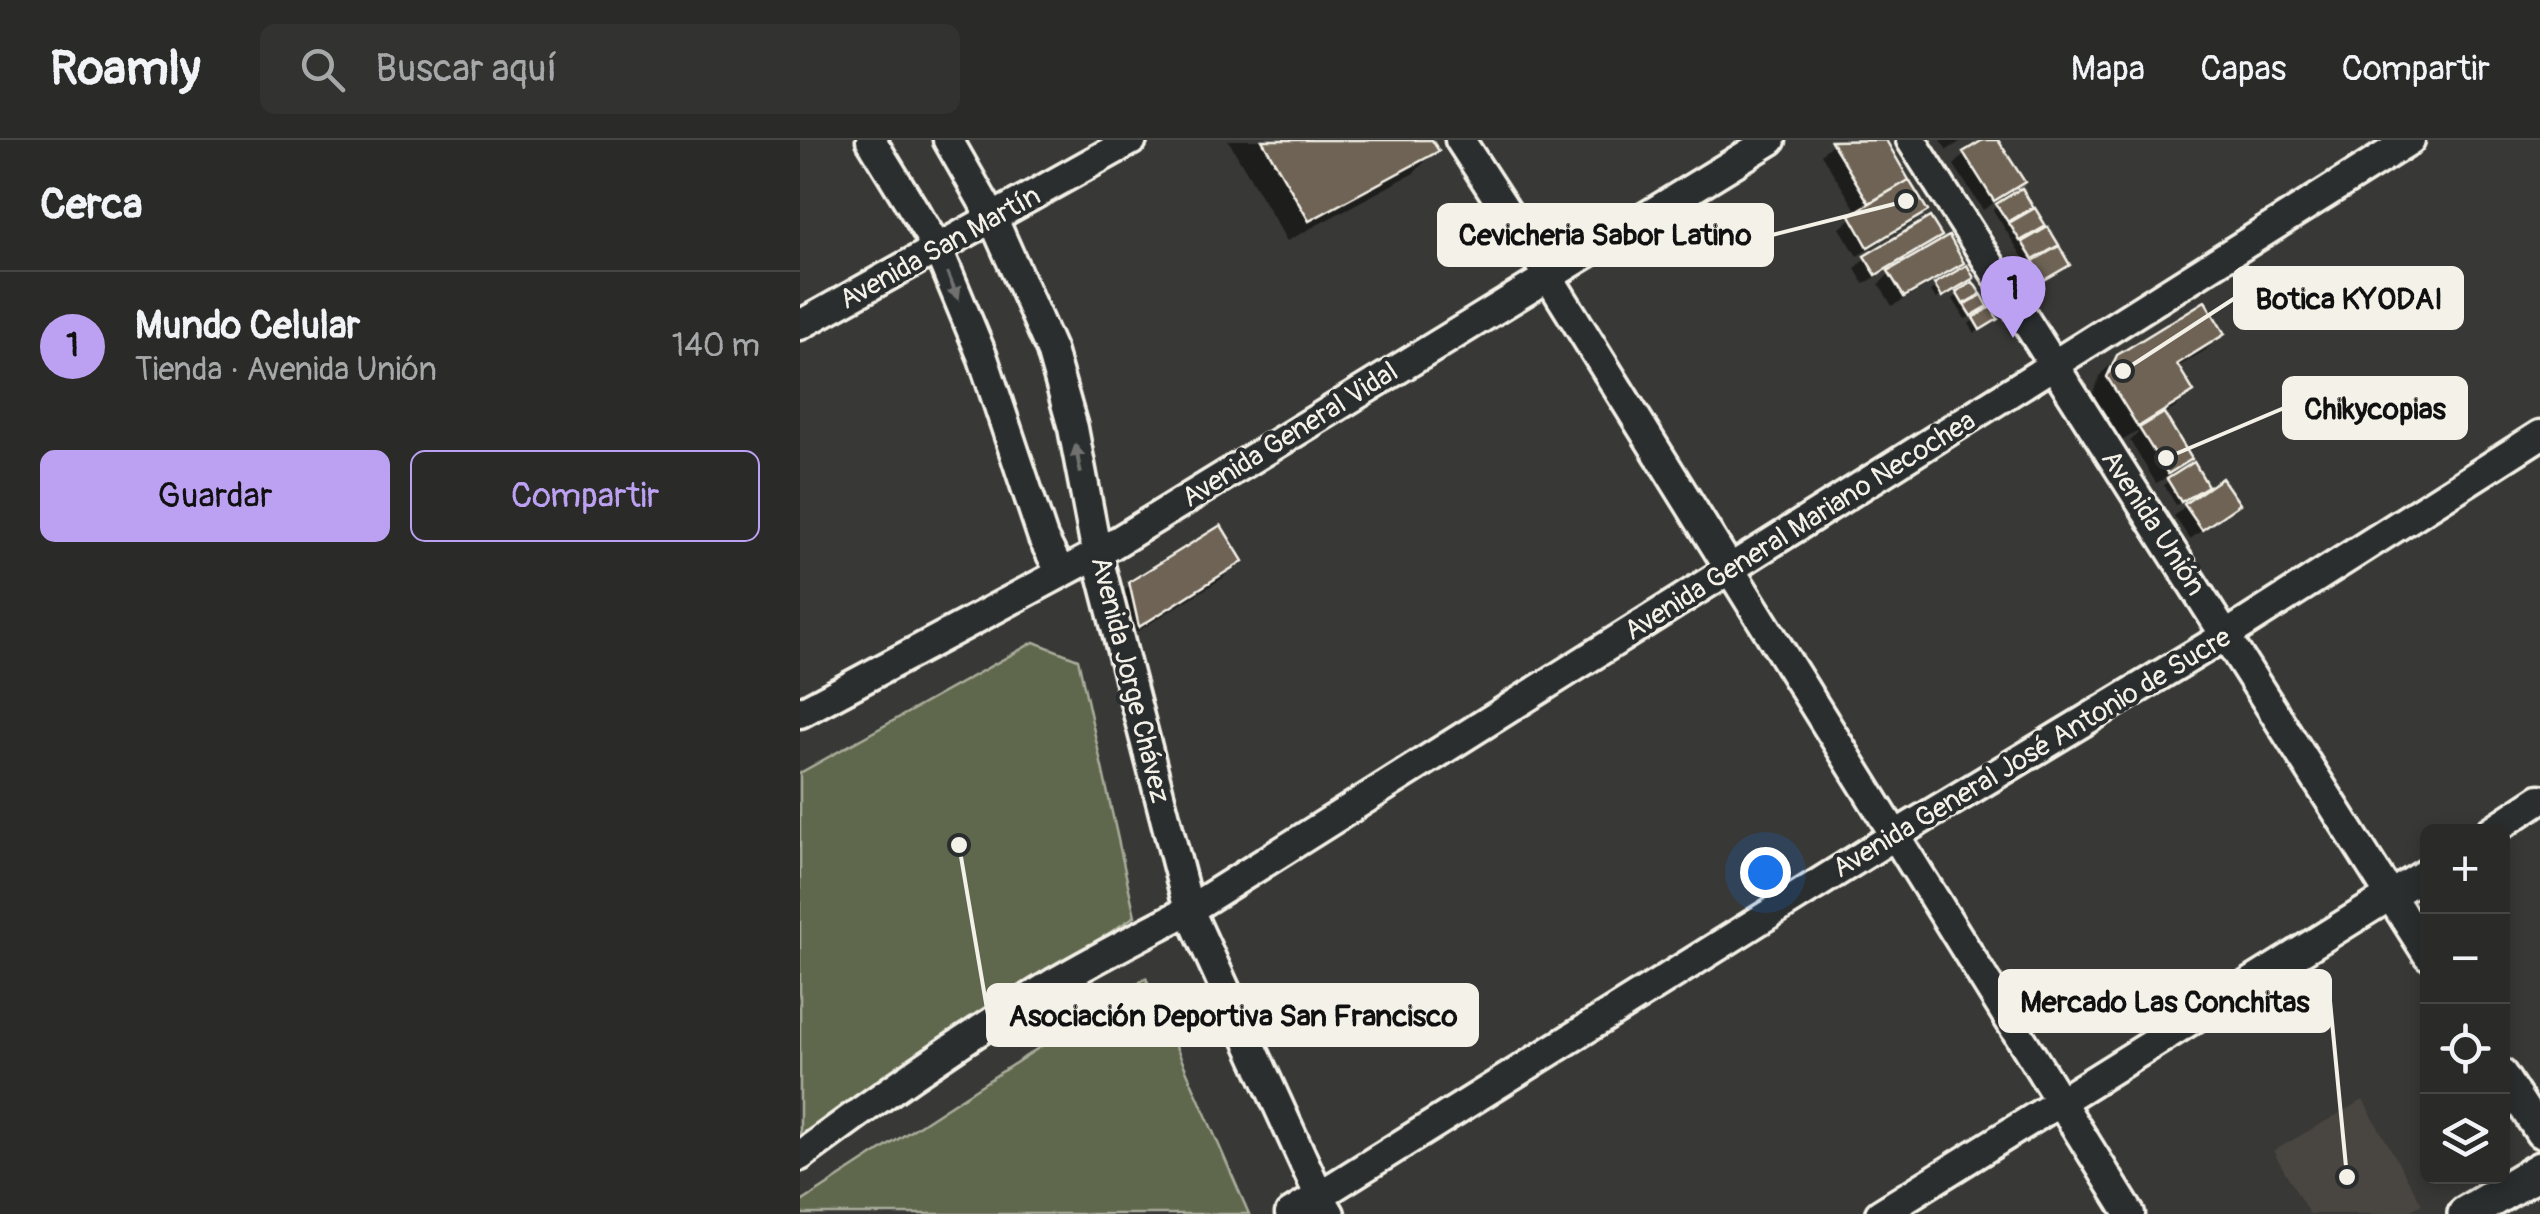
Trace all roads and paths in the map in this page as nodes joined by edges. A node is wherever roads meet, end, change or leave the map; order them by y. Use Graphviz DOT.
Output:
graph roads {
  1 [pos="871,140"];
  2 [pos="948,140"];
  3 [pos="1132,140"];
  4 [pos="1460,140"];
  5 [pos="1771,140"];
  6 [pos="1911,140"];
  7 [pos="2410,140"];
  8 [pos="994,219"];
  9 [pos="938,249"];
  10 [pos="1548,276"];
  11 [pos="800,325"];
  12 [pos="2052,366"];
  13 [pos="2540,435"];
  14 [pos="1096,554"];
  15 [pos="1730,571"];
  16 [pos="1061,574"];
  17 [pos="2225,636"];
  18 [pos="800,713"];
  19 [pos="2540,799"];
  20 [pos="2502,824"];
  21 [pos="1894,836"];
  22 [pos="2420,877"];
  23 [pos="2390,896"];
  24 [pos="1190,910"];
  25 [pos="2420,943"];
  26 [pos="2510,1086"];
  27 [pos="2059,1100"];
  28 [pos="2540,1133"];
  29 [pos="800,1156"];
  30 [pos="2540,1170"];
  31 [pos="1325,1204"];
  32 [pos="1290,1214"];
  33 [pos="1880,1214"];
  34 [pos="2130,1214"];
  35 [pos="2466,1214"];
  1 -- 9 [label="street, Avenida Jorge Chávez"];
  2 -- 8 [label="street, Avenida Jorge Chávez"];
  3 -- 8 [label="street, Avenida San Martín"];
  4 -- 10 [label="street"];
  5 -- 10 [label="street, Avenida General Vidal"];
  6 -- 12 [label="street, Avenida Unión"];
  7 -- 12 [label="street, Avenida General Mariano Necochea"];
  8 -- 9 [label="street, Avenida San Martín"];
  14 -- 8 [label="street, Avenida Jorge Chávez, one-way"];
  9 -- 11 [label="street, Avenida San Martín"];
  9 -- 16 [label="street, Avenida Jorge Chávez, one-way"];
  10 -- 14 [label="street, Avenida General Vidal"];
  10 -- 15 [label="street"];
  12 -- 15 [label="street, Avenida General Mariano Necochea"];
  12 -- 17 [label="street, Avenida Unión"];
  13 -- 17 [label="street, Avenida General José Antonio de Sucre"];
  14 -- 16 [label="street, Avenida General Vidal"];
  14 -- 24 [label="street, Avenida Jorge Chávez"];
  15 -- 21 [label="street"];
  15 -- 24 [label="street, Avenida General Mariano Necochea"];
  16 -- 18 [label="street, Avenida General Vidal"];
  17 -- 21 [label="street, Avenida General José Antonio de Sucre"];
  17 -- 23 [label="street, Avenida Unión"];
  19 -- 20 [label="street"];
  21 -- 27 [label="street"];
  21 -- 31 [label="street, Avenida General José Antonio de Sucre"];
  22 -- 23 [label="street"];
  23 -- 25 [label="street, Avenida Unión"];
  23 -- 27 [label="street"];
  24 -- 29 [label="street, Avenida General Mariano Necochea"];
  24 -- 31 [label="street, Avenida Jorge Chávez"];
  26 -- 28 [label="street"];
  27 -- 33 [label="street"];
  27 -- 34 [label="street"];
  30 -- 35 [label="street"];
  31 -- 32 [label="street, Avenida General José Antonio de Sucre"];
}
